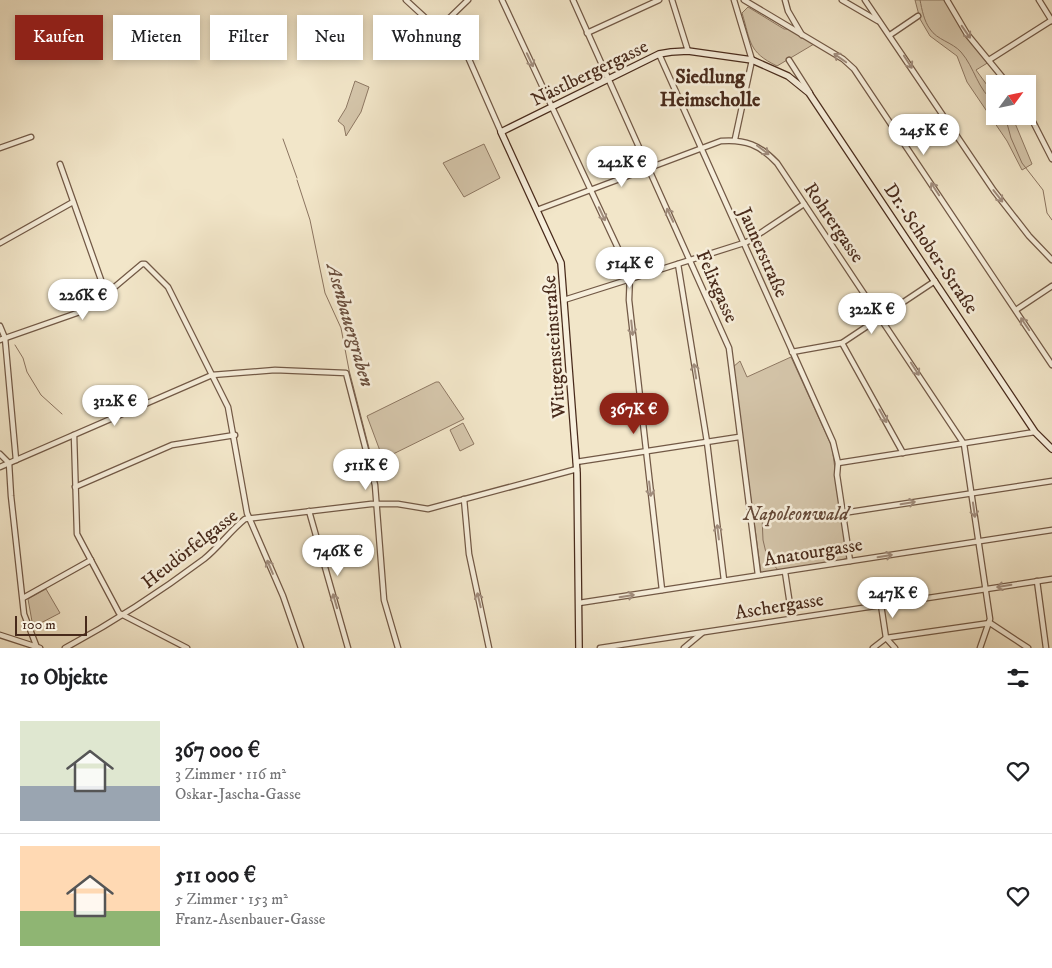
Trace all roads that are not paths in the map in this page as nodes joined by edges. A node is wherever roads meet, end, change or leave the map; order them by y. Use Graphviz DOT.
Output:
graph roads {
  1 [pos="406,0"];
  2 [pos="468,0"];
  3 [pos="502,0"];
  4 [pos="573,0"];
  5 [pos="659,0"];
  6 [pos="672,0"];
  7 [pos="734,0"];
  8 [pos="744,0"];
  9 [pos="785,0"];
  10 [pos="842,0"];
  11 [pos="865,0"];
  12 [pos="947,0"];
  13 [pos="1038,0"];
  14 [pos="423,15"];
  15 [pos="452,15"];
  16 [pos="918,16"];
  17 [pos="1052,21"];
  18 [pos="879,22"];
  19 [pos="587,33"];
  20 [pos="890,35"];
  21 [pos="803,36"];
  22 [pos="688,51"];
  23 [pos="658,54"];
  24 [pos="469,60"];
  25 [pos="752,60"];
  26 [pos="789,60"];
  27 [pos="989,60"];
  28 [pos="1001,75"];
  29 [pos="608,78"];
  30 [pos="552,106"];
  31 [pos="821,108"];
  32 [pos="1035,125"];
  33 [pos="501,132"];
  34 [pos="31,137"];
  35 [pos="735,140"];
  36 [pos="0,148"];
  37 [pos="700,148"];
  38 [pos="1052,158"];
  39 [pos="60,164"];
  40 [pos="647,168"];
  41 [pos="590,190"];
  42 [pos="73,202"];
  43 [pos="804,204"];
  44 [pos="537,210"];
  45 [pos="0,243"];
  46 [pos="744,243"];
  47 [pos="690,260"];
  48 [pos="1052,260"];
  49 [pos="678,264"];
  50 [pos="630,279"];
  51 [pos="935,280"];
  52 [pos="1052,286"];
  53 [pos="106,294"];
  54 [pos="564,300"];
  55 [pos="1016,310"];
  56 [pos="881,317"];
  57 [pos="0,326"];
  58 [pos="2,339"];
  59 [pos="842,343"];
  60 [pos="792,352"];
  61 [pos="1052,365"];
  62 [pos="212,375"];
  63 [pos="1035,432"];
  64 [pos="74,434"];
  65 [pos="234,435"];
  66 [pos="740,437"];
  67 [pos="707,442"];
  68 [pos="964,444"];
  69 [pos="1052,449"];
  70 [pos="645,451"];
  71 [pos="903,453"];
  72 [pos="0,454"];
  73 [pos="16,460"];
  74 [pos="9,463"];
  75 [pos="838,463"];
  76 [pos="576,465"];
  77 [pos="0,467"];
  78 [pos="1052,482"];
  79 [pos="75,487"];
  80 [pos="972,494"];
  81 [pos="464,499"];
  82 [pos="378,504"];
  83 [pos="309,511"];
  84 [pos="843,513"];
  85 [pos="250,518"];
  86 [pos="1052,530"];
  87 [pos="978,541"];
  88 [pos="91,560"];
  89 [pos="850,561"];
  90 [pos="785,572"];
  91 [pos="758,575"];
  92 [pos="1052,578"];
  93 [pos="724,580"];
  94 [pos="1037,581"];
  95 [pos="986,588"];
  96 [pos="662,590"];
  97 [pos="23,598"];
  98 [pos="579,603"];
  99 [pos="880,605"];
  100 [pos="123,615"];
  101 [pos="792,618"];
  102 [pos="990,623"];
  103 [pos="703,632"];
  104 [pos="0,635"];
  105 [pos="886,638"];
  106 [pos="38,647"];
  107 [pos="608,647"];
  108 [pos="65,648"];
  109 [pos="187,648"];
  110 [pos="300,648"];
  111 [pos="348,648"];
  112 [pos="398,648"];
  113 [pos="489,648"];
  114 [pos="579,648"];
  115 [pos="600,648"];
  116 [pos="684,648"];
  117 [pos="873,648"];
  118 [pos="895,648"];
  119 [pos="980,648"];
  120 [pos="1028,648"];
  121 [pos="1046,648"];
  1 -- 14 [label="street, Wittgensteinstraße"];
  2 -- 15 [label="street"];
  3 -- 30 [label="street, one-way"];
  4 -- 19 [label="street, Felixgasse"];
  5 -- 19 [label="street"];
  6 -- 22 [label="street"];
  7 -- 25 [label="street"];
  8 -- 21 [label="street"];
  9 -- 21 [label="street"];
  10 -- 18 [label="street"];
  11 -- 18 [label="street"];
  12 -- 27 [label="street, one-way"];
  13 -- 17 [label="street"];
  16 -- 20 [label="street"];
  17 -- 27 [label="street"];
  18 -- 20 [label="street"];
  19 -- 29 [label="street, Felixgasse"];
  20 -- 48 [label="street, one-way"];
  55 -- 21 [label="street, one-way"];
  22 -- 23 [label="street, Nästlbergergasse"];
  22 -- 25 [label="street, Nästlbergergasse"];
  23 -- 29 [label="street, Nästlbergergasse"];
  23 -- 37 [label="street, Jaunerstraße"];
  24 -- 33 [label="street, Wittgensteinstraße"];
  25 -- 31 [label="street, Dr.-Schober-Straße"];
  25 -- 35 [label="street"];
  26 -- 31 [label="street"];
  27 -- 28 [label="street"];
  29 -- 30 [label="street, Nästlbergergasse"];
  29 -- 40 [label="street, Felixgasse"];
  30 -- 33 [label="street, Nästlbergergasse"];
  30 -- 41 [label="street"];
  31 -- 51 [label="street, Dr.-Schober-Straße"];
  32 -- 38 [label="street"];
  33 -- 44 [label="street, Wittgensteinstraße"];
  34 -- 36 [label="street"];
  35 -- 37 [label="street, Rohrergasse"];
  35 -- 43 [label="street, Rohrergasse, one-way"];
  37 -- 40 [label="street, Rohrergasse"];
  37 -- 46 [label="street, Jaunerstraße"];
  39 -- 42 [label="street"];
  40 -- 41 [label="street, Rohrergasse"];
  47 -- 40 [label="street, Felixgasse, one-way"];
  41 -- 44 [label="street, Rohrergasse"];
  41 -- 50 [label="street, one-way"];
  42 -- 45 [label="street"];
  42 -- 53 [label="street"];
  43 -- 46 [label="street"];
  43 -- 56 [label="street, Rohrergasse"];
  44 -- 54 [label="street, Wittgensteinstraße"];
  46 -- 47 [label="street"];
  46 -- 60 [label="street, Jaunerstraße"];
  47 -- 49 [label="street"];
  47 -- 66 [label="street, Felixgasse"];
  49 -- 50 [label="street"];
  67 -- 49 [label="street, one-way"];
  50 -- 54 [label="street"];
  50 -- 70 [label="street, one-way"];
  51 -- 56 [label="street"];
  51 -- 63 [label="street, Dr.-Schober-Straße"];
  52 -- 55 [label="street"];
  53 -- 58 [label="street"];
  53 -- 62 [label="street"];
  54 -- 76 [label="street, Wittgensteinstraße"];
  61 -- 55 [label="street, one-way"];
  56 -- 59 [label="street"];
  56 -- 68 [label="street, Rohrergasse, one-way"];
  57 -- 58 [label="street"];
  58 -- 73 [label="street"];
  59 -- 60 [label="street"];
  59 -- 71 [label="street, one-way"];
  60 -- 75 [label="street, Jaunerstraße"];
  62 -- 64 [label="street"];
  62 -- 65 [label="street"];
  62 -- 82 [label="street"];
  63 -- 68 [label="street"];
  63 -- 69 [label="street, Dr.-Schober-Straße"];
  64 -- 73 [label="street"];
  64 -- 79 [label="street"];
  65 -- 79 [label="street"];
  65 -- 85 [label="street"];
  66 -- 67 [label="street, Heudörfelgasse"];
  66 -- 91 [label="street, Felixgasse"];
  67 -- 70 [label="street, Heudörfelgasse"];
  93 -- 67 [label="street, one-way"];
  68 -- 71 [label="street"];
  68 -- 80 [label="street"];
  70 -- 76 [label="street, Heudörfelgasse"];
  70 -- 96 [label="street, one-way"];
  71 -- 75 [label="street"];
  72 -- 74 [label="street"];
  73 -- 74 [label="street"];
  74 -- 77 [label="street"];
  74 -- 97 [label="street"];
  75 -- 84 [label="street, Jaunerstraße"];
  76 -- 81 [label="street, Heudörfelgasse"];
  76 -- 98 [label="street, Wittgensteinstraße"];
  78 -- 80 [label="street"];
  79 -- 88 [label="street"];
  84 -- 80 [label="street, one-way"];
  80 -- 87 [label="street, one-way"];
  81 -- 82 [label="street, Heudörfelgasse"];
  113 -- 81 [label="street, one-way"];
  82 -- 83 [label="street, Heudörfelgasse"];
  82 -- 112 [label="street"];
  83 -- 85 [label="street, Heudörfelgasse"];
  111 -- 83 [label="street, one-way"];
  84 -- 89 [label="street, Jaunerstraße"];
  85 -- 100 [label="street, Heudörfelgasse"];
  110 -- 85 [label="street, one-way"];
  86 -- 87 [label="street, Anatourgasse"];
  89 -- 87 [label="street, Anatourgasse, one-way"];
  87 -- 95 [label="street"];
  88 -- 97 [label="street"];
  88 -- 100 [label="street"];
  89 -- 90 [label="street, Anatourgasse"];
  90 -- 91 [label="street, Anatourgasse"];
  90 -- 101 [label="street"];
  91 -- 93 [label="street, Anatourgasse"];
  92 -- 94 [label="street, Aschergasse"];
  93 -- 96 [label="street, Anatourgasse"];
  94 -- 95 [label="street, Aschergasse, one-way"];
  94 -- 121 [label="street"];
  95 -- 99 [label="street, Aschergasse"];
  95 -- 102 [label="street"];
  98 -- 96 [label="street, Anatourgasse, one-way"];
  97 -- 106 [label="street"];
  98 -- 114 [label="street, Wittgensteinstraße"];
  99 -- 101 [label="street, Aschergasse"];
  99 -- 105 [label="street"];
  100 -- 108 [label="street, Heudörfelgasse"];
  100 -- 109 [label="street"];
  101 -- 103 [label="street, Aschergasse"];
  102 -- 105 [label="street"];
  102 -- 119 [label="street"];
  102 -- 120 [label="street"];
  103 -- 107 [label="street, Aschergasse"];
  103 -- 116 [label="street"];
  104 -- 106 [label="street"];
  105 -- 117 [label="street"];
  105 -- 118 [label="street"];
  107 -- 115 [label="street, Aschergasse"];
}
